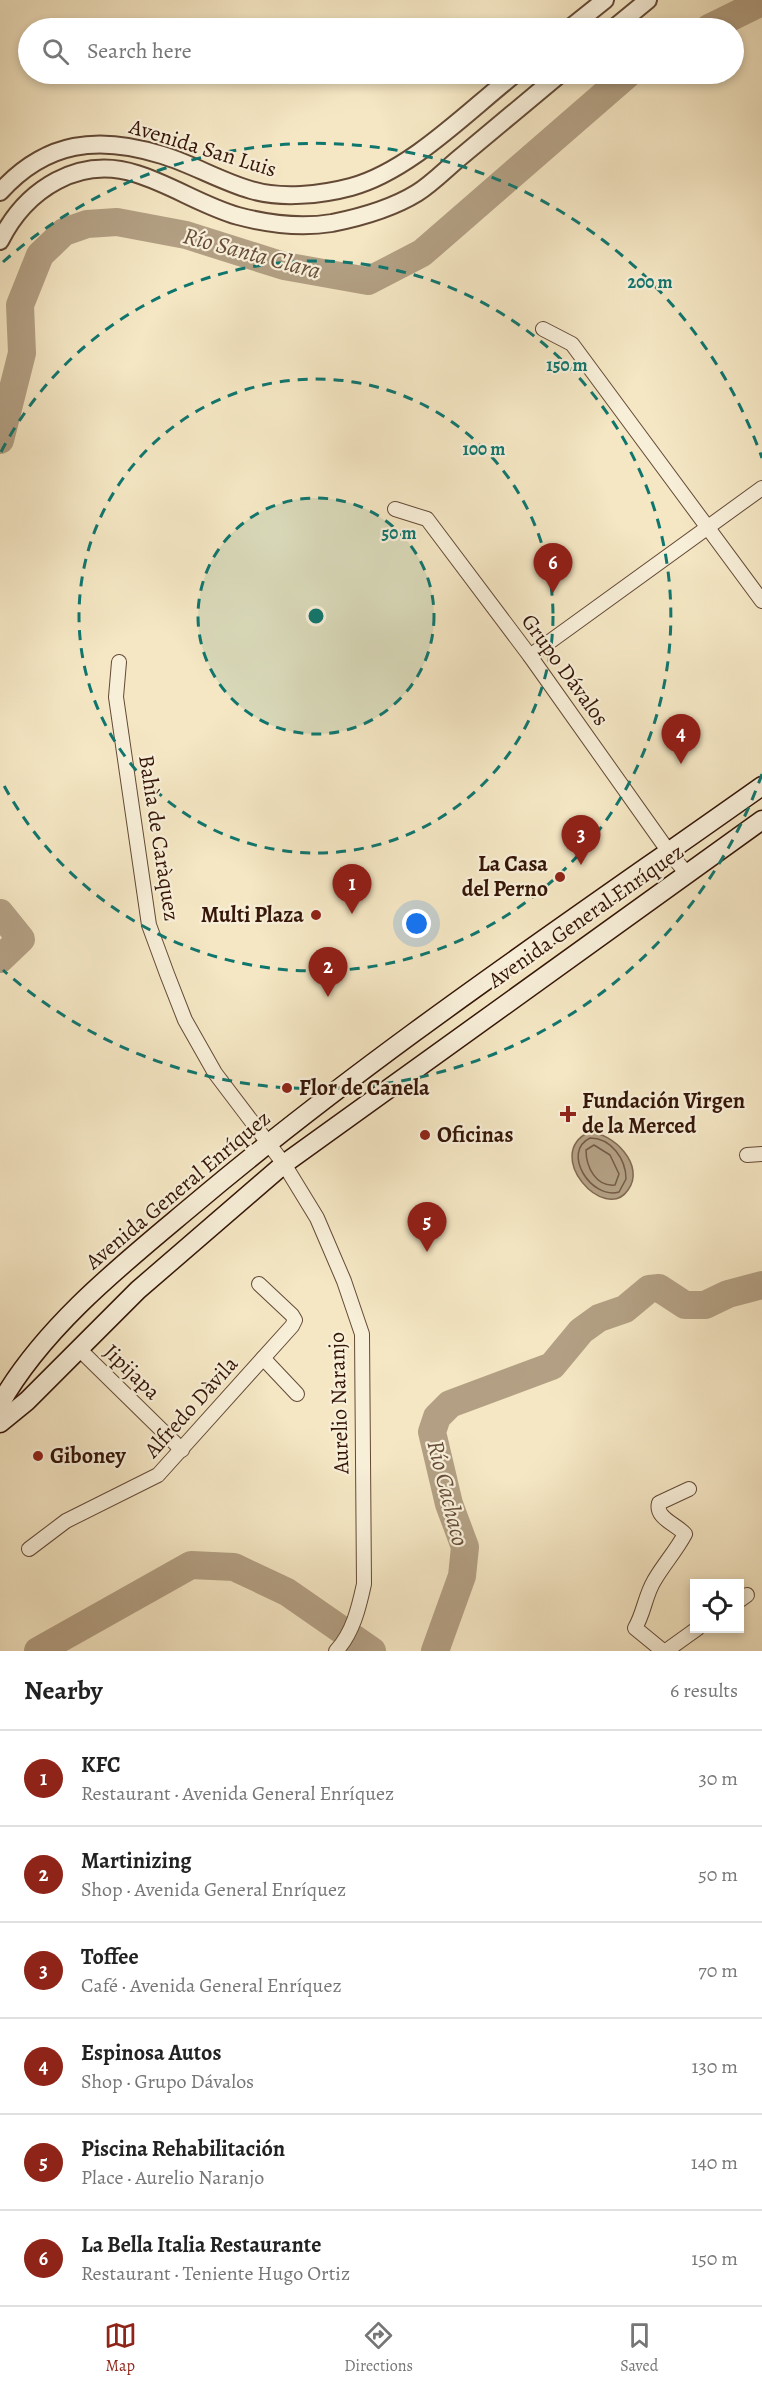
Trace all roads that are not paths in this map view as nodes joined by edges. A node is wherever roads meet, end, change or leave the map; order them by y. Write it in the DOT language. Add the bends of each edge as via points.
graph roads {
  1 [pos="605,0"];
  2 [pos="648,0"];
  3 [pos="582,18"];
  4 [pos="626,18"];
  5 [pos="503,84"];
  6 [pos="548,84"];
  7 [pos="0,192"];
  8 [pos="0,241"];
  9 [pos="543,328"];
  10 [pos="762,488"];
  11 [pos="396,509"];
  12 [pos="708,527"];
  13 [pos="762,601"];
  14 [pos="530,656"];
  15 [pos="119,662"];
  16 [pos="762,786"];
  17 [pos="762,820"];
  18 [pos="669,852"];
  19 [pos="687,874"];
  20 [pos="445,1012"];
  21 [pos="462,1034"];
  22 [pos="268,1143"];
  23 [pos="762,1154"];
  24 [pos="747,1155"];
  25 [pos="284,1164"];
  26 [pos="233,1172"];
  27 [pos="249,1192"];
  28 [pos="259,1284"];
  29 [pos="79,1349"];
  30 [pos="263,1358"];
  31 [pos="297,1394"];
  32 [pos="0,1404"];
  33 [pos="0,1423"];
  34 [pos="182,1450"];
  35 [pos="689,1489"];
  36 [pos="28,1549"];
  37 [pos="692,1633"];
  38 [pos="339,1648"];
  39 [pos="664,1651"];
  1 -- 3 [label="street"];
  2 -- 4 [label="street"];
  5 -- 7 [label="street, Avenida San Luis" via="417,153 389,172 351,187 308,194 253,191 163,155 108,143 64,147 42,158"];
  6 -- 8 [label="street, Avenida San Luis" via="419,192 379,212 311,226 263,221 237,216 139,174 118,168 98,169 78,172 42,189 19,208"];
  9 -- 12 [label="street" via="572,344"];
  10 -- 12 [label="street"];
  11 -- 14 [label="street, Grupo Dávalos" via="427,519"];
  12 -- 13 [label="street"];
  12 -- 14 [label="street"];
  14 -- 18 [label="street, Grupo Dávalos"];
  15 -- 22 [label="street, Bahìa de Caràquez" via="116,697 149,925 185,1020 215,1073"];
  16 -- 18 [label="main road, Avenida General Enríquez"];
  17 -- 19 [label="main road, Avenida General Enríquez"];
  18 -- 19 [label="street, Grupo Dávalos"];
  18 -- 20 [label="main road, Avenida General Enríquez"];
  19 -- 21 [label="main road, Avenida General Enríquez"];
  20 -- 21 [label="main road"];
  20 -- 22 [label="main road, Avenida General Enríquez"];
  21 -- 25 [label="main road, Avenida General Enríquez"];
  22 -- 25 [label="street, Bahìa de Caràquez"];
  22 -- 26 [label="main road, Avenida General Enríquez"];
  23 -- 24 [label="street"];
  25 -- 27 [label="main road, Avenida General Enríquez"];
  25 -- 38 [label="street, Aurelio Naranjo" via="317,1218 362,1334 364,1584 358,1611"];
  26 -- 27 [label="main road"];
  26 -- 32 [label="main road, Avenida General Enríquez" via="116,1270 29,1360"];
  27 -- 29 [label="main road, Avenida General Enríquez" via="138,1290"];
  28 -- 30 [label="street, Alfredo Dàvila" via="295,1320"];
  29 -- 33 [label="main road, Avenida General Enríquez"];
  29 -- 34 [label="street, Jipijapa"];
  30 -- 31 [label="street"];
  30 -- 34 [label="street, Alfredo Dàvila"];
  34 -- 36 [label="street, Alfredo Dàvila" via="158,1475 66,1521"];
  35 -- 39 [label="street" via="659,1503 659,1514 685,1534 655,1579 635,1629"];
  37 -- 39 [label="street"];
}
